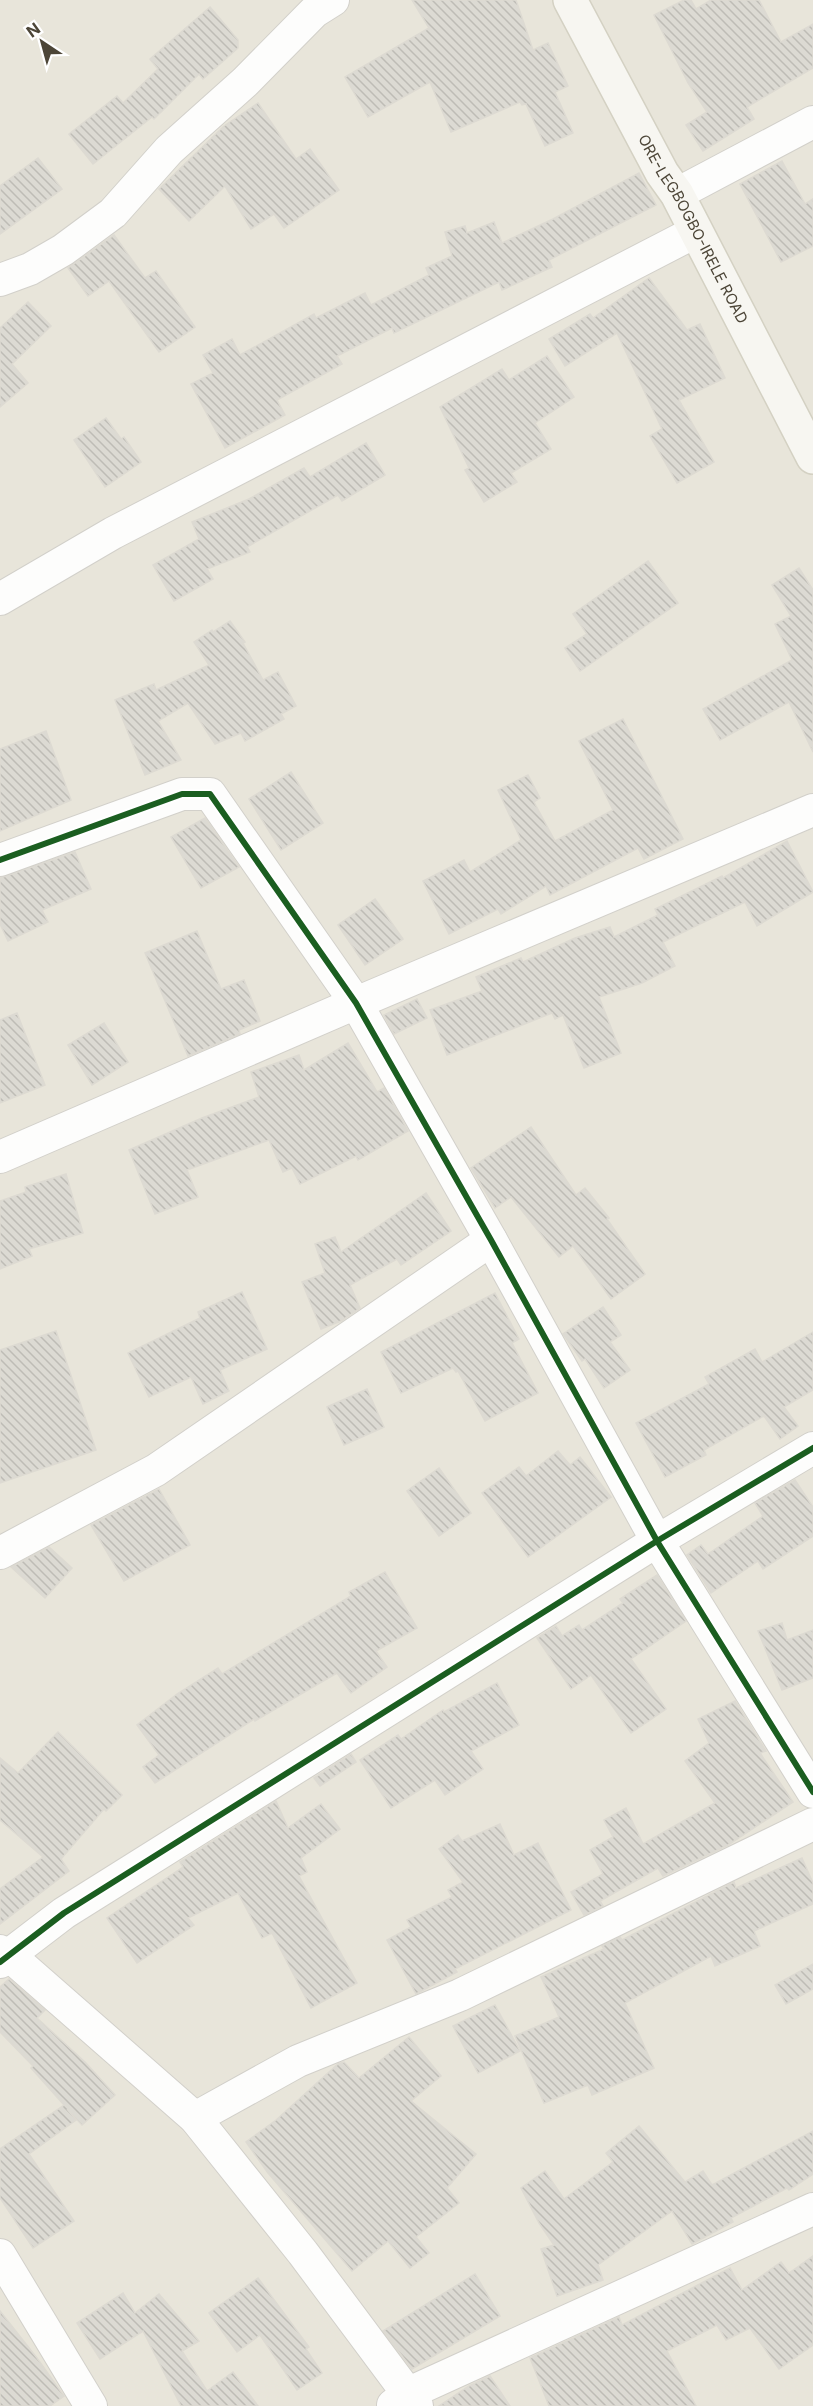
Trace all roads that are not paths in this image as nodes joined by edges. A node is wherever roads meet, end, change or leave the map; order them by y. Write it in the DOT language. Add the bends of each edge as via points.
graph roads {
  1 [pos="333,0"];
  2 [pos="570,0"];
  3 [pos="813,122"];
  4 [pos="677,194"];
  5 [pos="695,232"];
  6 [pos="0,280"];
  7 [pos="813,457"];
  8 [pos="0,598"];
  9 [pos="813,810"];
  10 [pos="0,860"];
  11 [pos="356,1003"];
  12 [pos="0,1156"];
  13 [pos="491,1240"];
  14 [pos="813,1448"];
  15 [pos="657,1541"];
  16 [pos="0,1553"];
  17 [pos="813,1792"];
  18 [pos="813,1824"];
  19 [pos="3,1956"];
  20 [pos="195,2118"];
  21 [pos="813,2209"];
  22 [pos="0,2255"];
  23 [pos="406,2402"];
  24 [pos="91,2406"];
  1 -- 6 [label="street" via="314,12 245,82 169,150 113,213 63,250"];
  2 -- 4 [label="main road, ORE-LEGBOGBO-IRELE ROAD"];
  3 -- 4 [label="street"];
  4 -- 5 [label="main road, ORE-LEGBOGBO-IRELE ROAD"];
  5 -- 7 [label="main road, ORE-LEGBOGBO-IRELE ROAD"];
  5 -- 8 [label="street" via="113,533"];
  9 -- 11 [label="street"];
  10 -- 11 [label="street" via="182,794 210,794"];
  11 -- 12 [label="street"];
  11 -- 13 [label="street"];
  13 -- 15 [label="street"];
  13 -- 16 [label="street" via="156,1470"];
  14 -- 15 [label="street"];
  15 -- 17 [label="street"];
  15 -- 19 [label="street" via="64,1913"];
  18 -- 20 [label="street" via="460,1995 298,2061"];
  19 -- 20 [label="street"];
  20 -- 23 [label="street" via="303,2253"];
  21 -- 23 [label="street"];
  22 -- 24 [label="street"];
}
